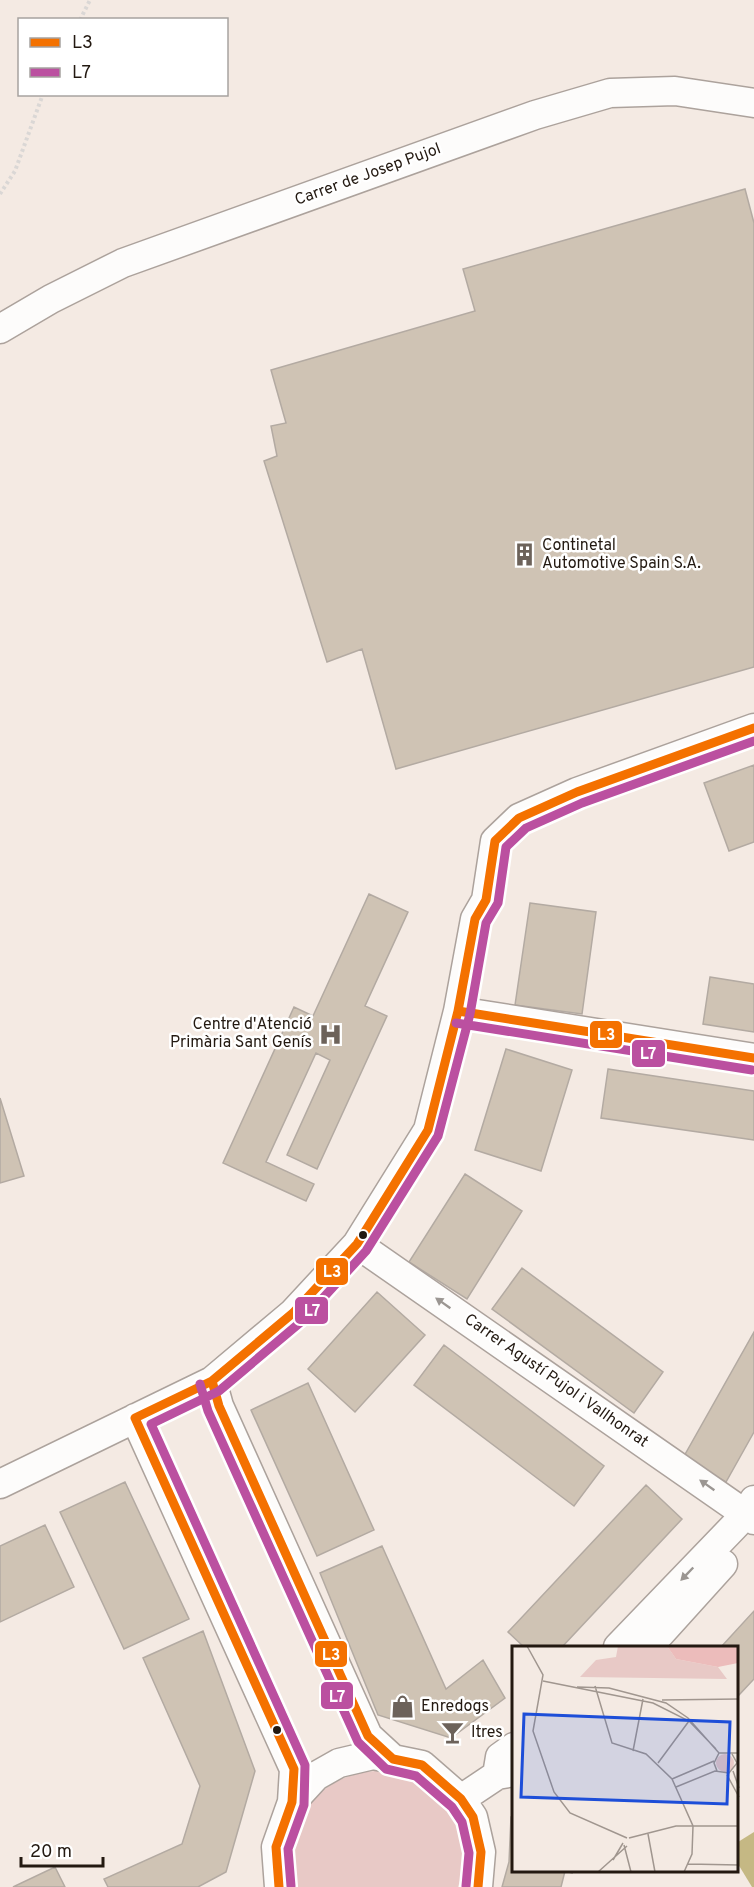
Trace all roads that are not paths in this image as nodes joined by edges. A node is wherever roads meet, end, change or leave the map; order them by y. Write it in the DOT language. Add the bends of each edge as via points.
graph roads {
  1 [pos="754,103"];
  2 [pos="0,329"];
  3 [pos="754,728"];
  4 [pos="486,900"];
  5 [pos="458,1011"];
  6 [pos="494,1015"];
  7 [pos="754,1058"];
  8 [pos="357,1244"];
  9 [pos="212,1381"];
  10 [pos="135,1418"];
  11 [pos="0,1484"];
  12 [pos="752,1515"];
  13 [pos="619,1646"];
  14 [pos="649,1646"];
  15 [pos="512,1748"];
  16 [pos="393,1759"];
  17 [pos="505,1774"];
  18 [pos="461,1799"];
  19 [pos="292,1802"];
  20 [pos="278,1875"];
  21 [pos="258,1887"];
  22 [pos="478,1887"];
  1 -- 2 [label="street, Carrer de Josep Pujol" via="675,91 610,93 535,115 123,263"];
  3 -- 4 [label="street" via="577,792 519,818 495,841"];
  4 -- 5 [label="street" via="475,919"];
  4 -- 6 [label="street" via="478,977 481,1000"];
  5 -- 6 [label="street"];
  5 -- 8 [label="street" via="428,1130"];
  6 -- 7 [label="street"];
  8 -- 9 [label="street" via="293,1313"];
  12 -- 8 [label="street, Carrer Agustí Pujol i Vallhonrat, one-way"];
  9 -- 10 [label="street"];
  9 -- 16 [label="street" via="219,1407 368,1736"];
  10 -- 11 [label="street"];
  10 -- 19 [label="street" via="294,1769"];
  12 -- 13 [label="street, one-way"];
  12 -- 14 [label="street"];
  15 -- 17 [label="street" via="500,1757"];
  16 -- 18 [label="street" via="422,1765"];
  16 -- 19 [label="street" via="373,1755 339,1763 316,1776"];
  17 -- 18 [label="street"];
  18 -- 22 [label="street" via="473,1817 481,1852"];
  19 -- 20 [label="street" via="276,1847"];
  20 -- 21 [label="street"];
}
